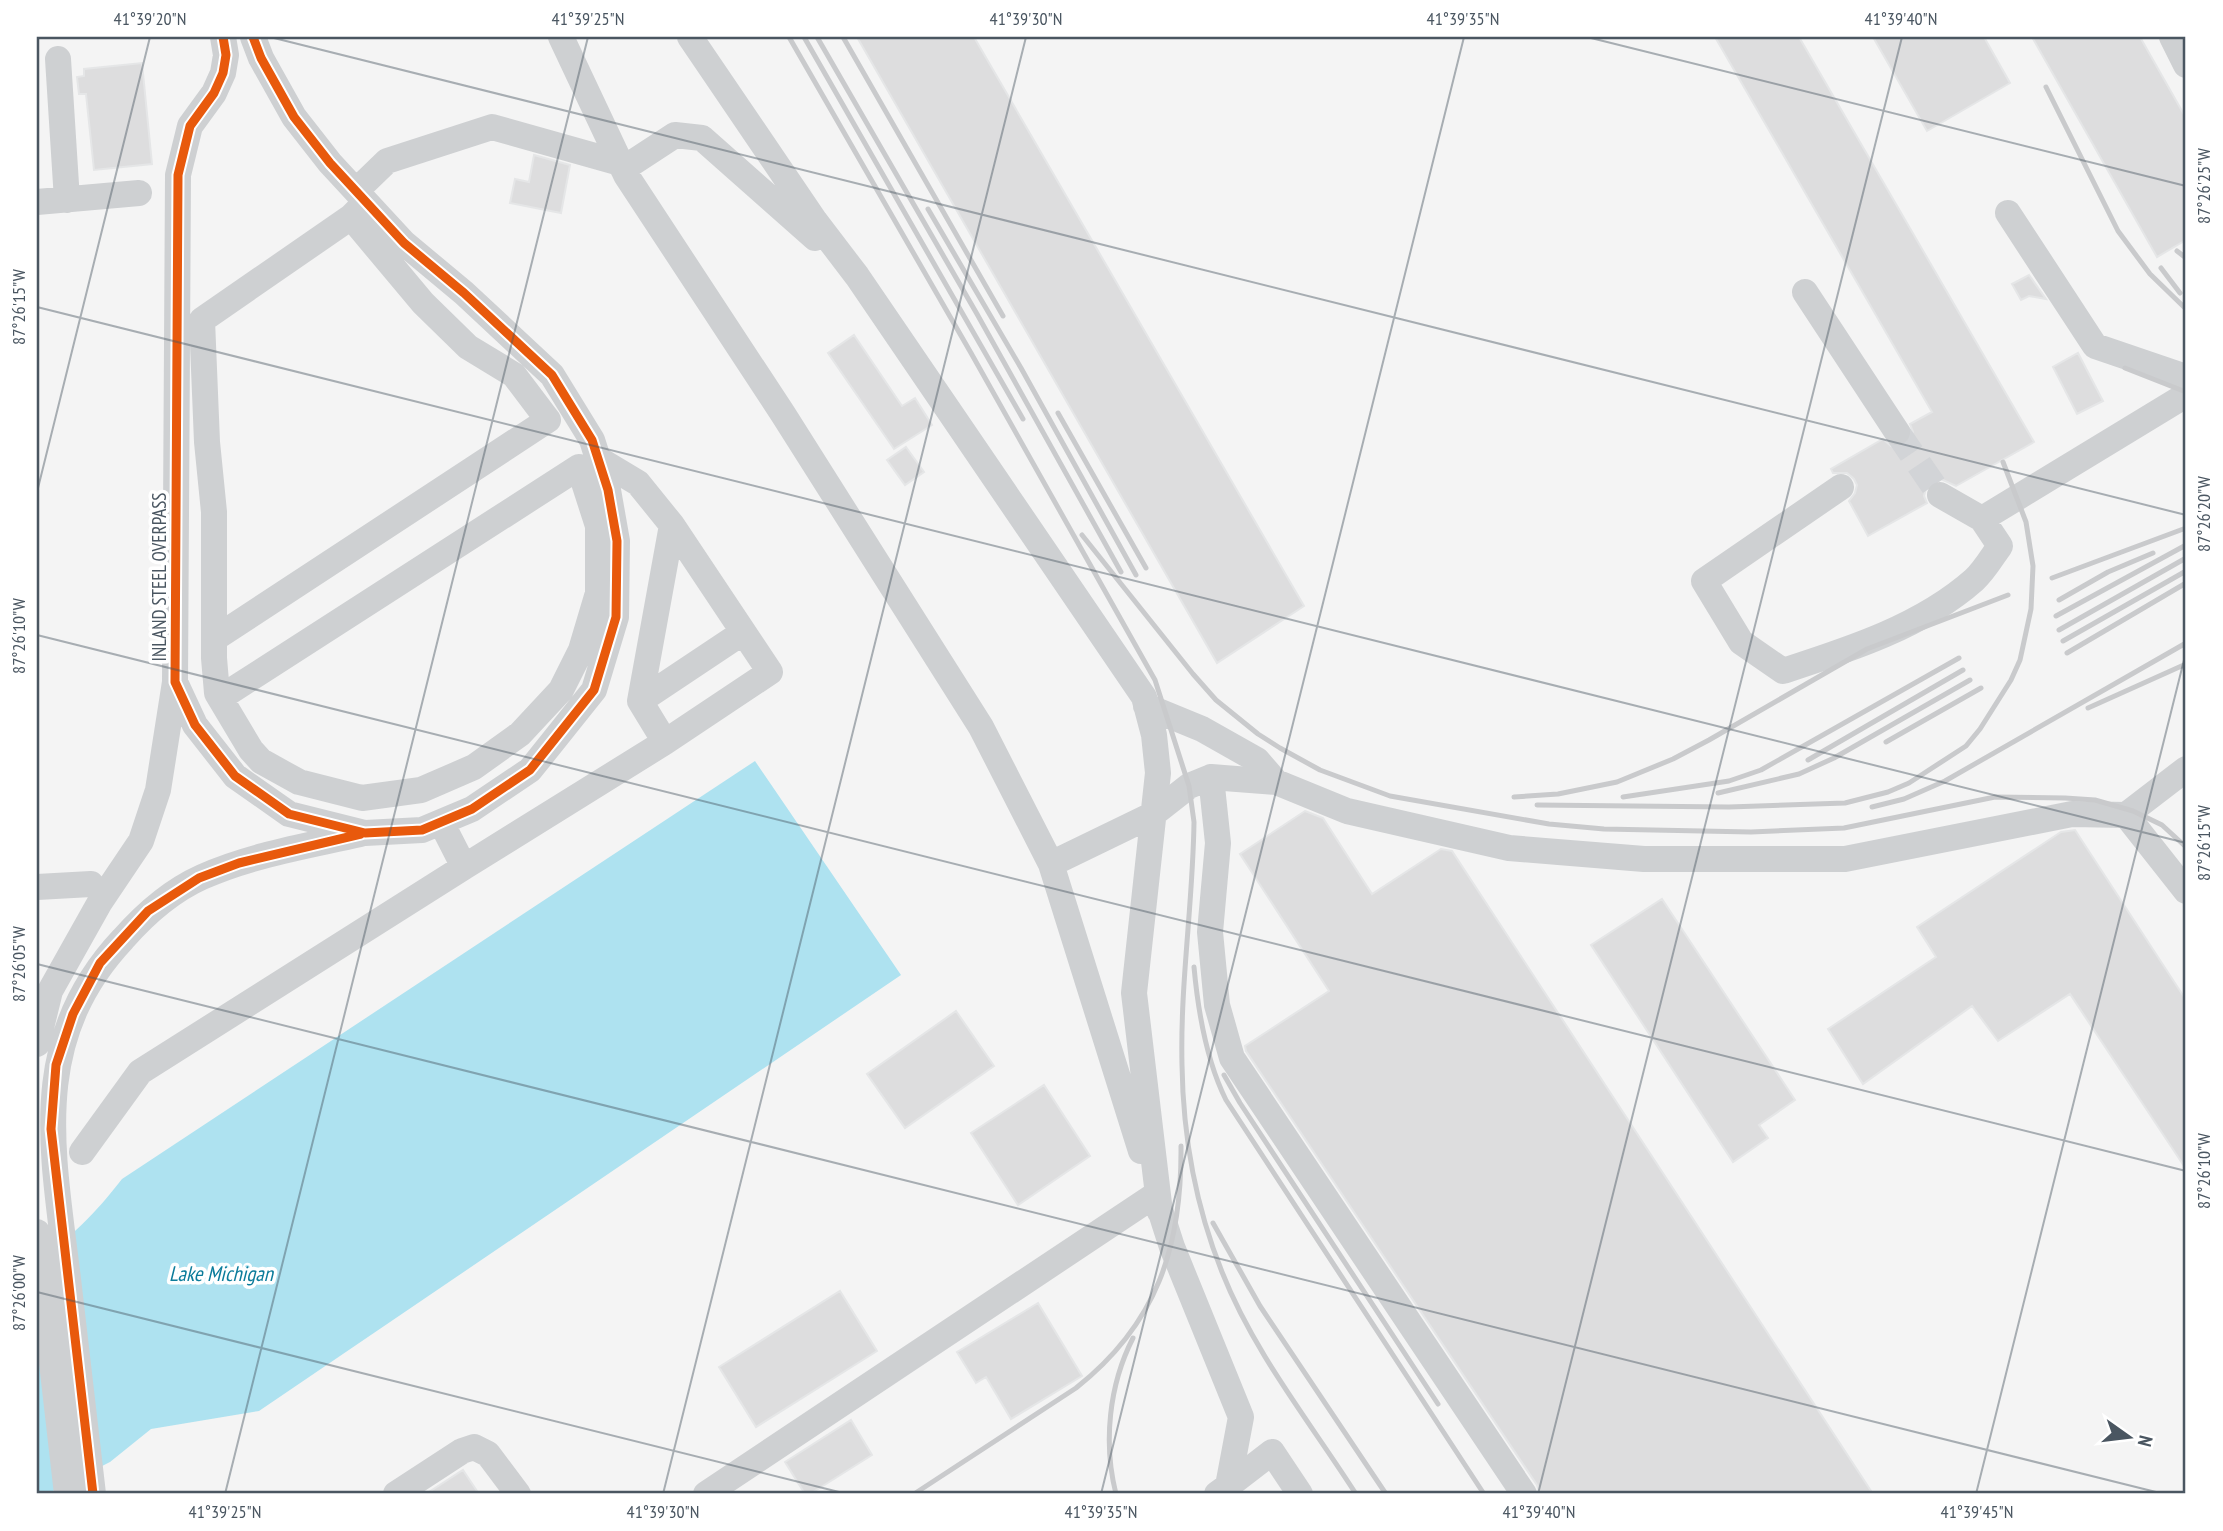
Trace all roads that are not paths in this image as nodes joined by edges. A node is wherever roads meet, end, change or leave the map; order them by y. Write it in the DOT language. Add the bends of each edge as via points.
graph roads {
  1 [pos="223,37"];
  2 [pos="253,37"];
  3 [pos="561,37"];
  4 [pos="690,37"];
  5 [pos="2172,37"];
  6 [pos="58,59"];
  7 [pos="2186,65"];
  8 [pos="622,166"];
  9 [pos="139,193"];
  10 [pos="67,200"];
  11 [pos="37,202"];
  12 [pos="357,204"];
  13 [pos="2008,213"];
  14 [pos="857,276"];
  15 [pos="1805,292"];
  16 [pos="2186,377"];
  17 [pos="204,384"];
  18 [pos="177,389"];
  19 [pos="2186,395"];
  20 [pos="1897,432"];
  21 [pos="598,459"];
  22 [pos="1841,487"];
  23 [pos="1940,495"];
  24 [pos="1982,519"];
  25 [pos="672,524"];
  26 [pos="742,633"];
  27 [pos="214,639"];
  28 [pos="175,682"];
  29 [pos="220,698"];
  30 [pos="640,701"];
  31 [pos="1146,706"];
  32 [pos="665,742"];
  33 [pos="2186,769"];
  34 [pos="1211,777"];
  35 [pos="1276,782"];
  36 [pos="1152,815"];
  37 [pos="2126,815"];
  38 [pos="441,822"];
  39 [pos="365,833"];
  40 [pos="1051,864"];
  41 [pos="464,867"];
  42 [pos="91,884"];
  43 [pos="37,887"];
  44 [pos="2186,891"];
  45 [pos="37,1044"];
  46 [pos="82,1152"];
  47 [pos="1158,1203"];
  48 [pos="37,1232"];
  49 [pos="1223,1490"];
  50 [pos="67,1494"];
  51 [pos="93,1494"];
  52 [pos="396,1494"];
  53 [pos="518,1494"];
  54 [pos="706,1494"];
  55 [pos="1300,1494"];
  56 [pos="1524,1494"];
  1 -- 18 [label="street, INLAND STEEL OVERPASS" via="223,73 190,127 178,175"];
  2 -- 12 [label="street, INLAND STEEL OVERPASS" via="294,117"];
  3 -- 8 [label="street"];
  4 -- 14 [label="street"];
  5 -- 7 [label="street"];
  6 -- 10 [label="street"];
  8 -- 12 [label="street" via="492,127 387,161"];
  8 -- 14 [label="street" via="675,135 702,138"];
  8 -- 40 [label="street" via="981,727"];
  9 -- 10 [label="street"];
  10 -- 11 [label="street"];
  12 -- 17 [label="street" via="202,320"];
  12 -- 21 [label="street, INLAND STEEL OVERPASS" via="464,293 552,375 592,440"];
  12 -- 27 [label="street" via="423,303 468,347 514,375 548,420"];
  13 -- 16 [label="street" via="2095,346"];
  14 -- 31 [label="street"];
  15 -- 20 [label="street"];
  17 -- 18 [label="street"];
  17 -- 27 [label="street" via="214,512"];
  18 -- 28 [label="street, INLAND STEEL OVERPASS"];
  19 -- 24 [label="street"];
  21 -- 25 [label="street" via="638,483"];
  21 -- 38 [label="street, INLAND STEEL OVERPASS" via="617,541 616,617 594,690 530,770 472,809"];
  22 -- 24 [label="street" via="1704,581 1741,642 1783,671 1923,616 1975,580 2000,546"];
  23 -- 24 [label="street"];
  25 -- 26 [label="street"];
  25 -- 30 [label="street"];
  26 -- 30 [label="street"];
  26 -- 32 [label="street" via="770,672"];
  27 -- 29 [label="street"];
  28 -- 39 [label="street, INLAND STEEL OVERPASS" via="195,725 235,776 289,814"];
  28 -- 45 [label="street, INLAND STEEL OVERPASS" via="159,790 141,841 50,991"];
  29 -- 29 [label="street" via="261,761 299,782 362,797 421,790 474,767 520,734 561,690 581,650 598,593 598,526 579,467"];
  30 -- 32 [label="street"];
  31 -- 35 [label="street" via="1202,729 1257,760"];
  31 -- 36 [label="street" via="1157,774"];
  32 -- 41 [label="street"];
  33 -- 37 [label="street"];
  34 -- 35 [label="street"];
  34 -- 36 [label="street" via="1189,786"];
  34 -- 56 [label="street" via="1218,843 1210,932 1217,1005 1232,1058"];
  35 -- 37 [label="street" via="1347,811 1509,848 1644,859 1845,859 2072,814"];
  36 -- 40 [label="street"];
  36 -- 47 [label="street" via="1134,993"];
  37 -- 44 [label="street"];
  38 -- 39 [label="street, INLAND STEEL OVERPASS" via="422,830"];
  38 -- 41 [label="street"];
  39 -- 51 [label="street" via="239,863 199,878 148,911 100,963 73,1014 56,1065 51,1129"];
  40 -- 47 [label="street"];
  41 -- 46 [label="street" via="140,1072"];
  42 -- 43 [label="street"];
  47 -- 49 [label="street" via="1241,1417"];
  47 -- 54 [label="street"];
  48 -- 50 [label="street"];
  49 -- 55 [label="street" via="1272,1452"];
  52 -- 53 [label="street" via="474,1447 488,1454"];
}
